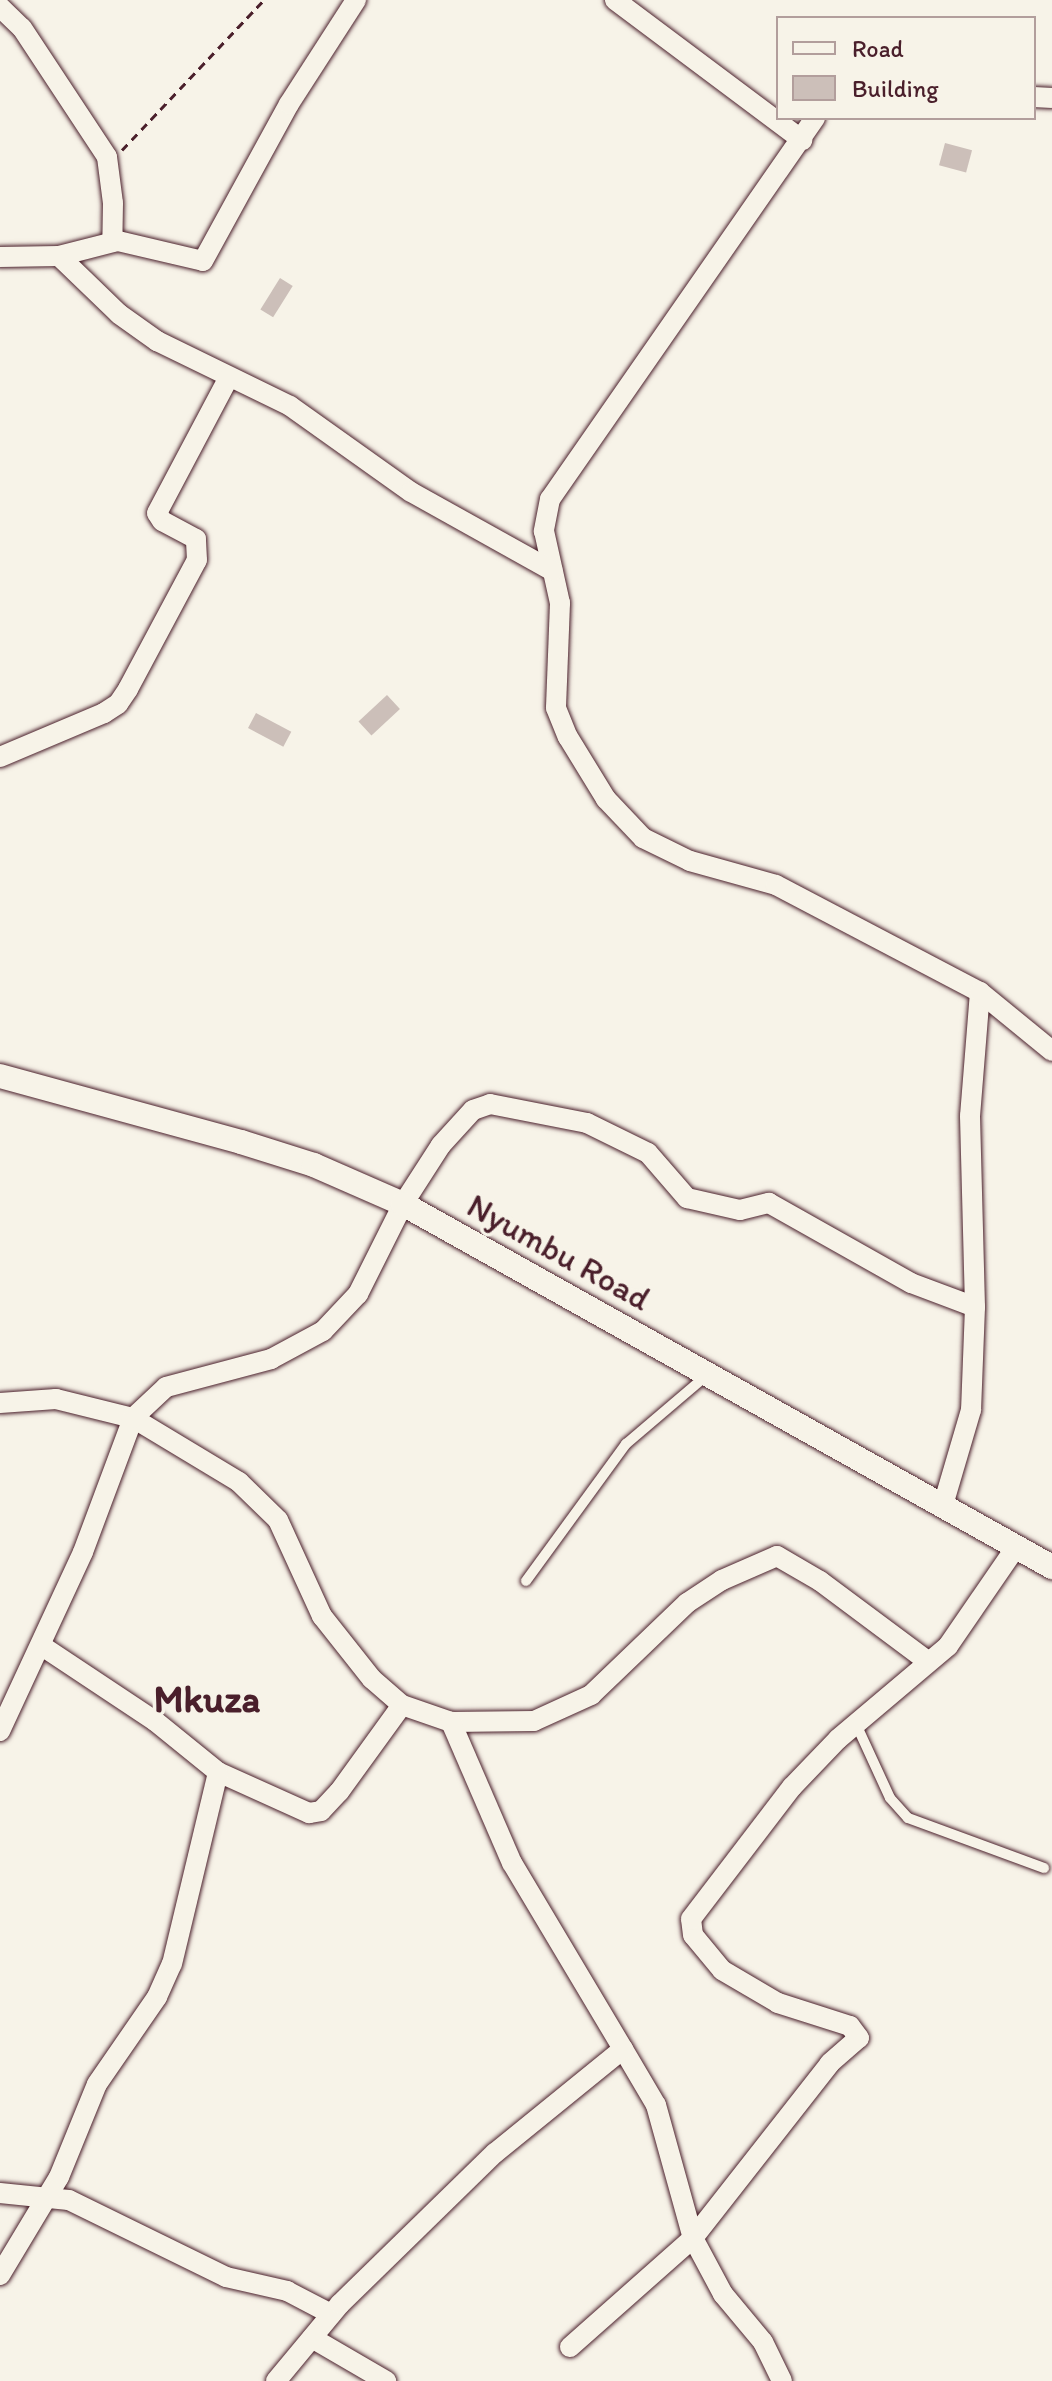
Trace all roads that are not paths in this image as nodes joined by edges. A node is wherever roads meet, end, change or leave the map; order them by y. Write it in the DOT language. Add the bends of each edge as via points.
graph roads {
  1 [pos="356,0"];
  2 [pos="615,0"];
  3 [pos="0,7"];
  4 [pos="814,120"];
  5 [pos="802,140"];
  6 [pos="112,242"];
  7 [pos="59,256"];
  8 [pos="0,257"];
  9 [pos="228,379"];
  10 [pos="553,571"];
  11 [pos="0,757"];
  12 [pos="980,992"];
  13 [pos="1052,1051"];
  14 [pos="0,1076"];
  15 [pos="403,1204"];
  16 [pos="975,1307"];
  17 [pos="708,1374"];
  18 [pos="0,1403"];
  19 [pos="133,1418"];
  20 [pos="943,1505"];
  21 [pos="1016,1547"];
  22 [pos="1052,1567"];
  23 [pos="526,1581"];
  24 [pos="42,1646"];
  25 [pos="926,1660"];
  26 [pos="402,1705"];
  27 [pos="451,1722"];
  28 [pos="856,1724"];
  29 [pos="0,1731"];
  30 [pos="218,1772"];
  31 [pos="1044,1868"];
  32 [pos="623,2049"];
  33 [pos="0,2193"];
  34 [pos="46,2199"];
  35 [pos="693,2238"];
  36 [pos="0,2275"];
  37 [pos="331,2314"];
  38 [pos="312,2338"];
  39 [pos="570,2347"];
  40 [pos="276,2381"];
  41 [pos="386,2381"];
  42 [pos="782,2381"];
  1 -- 6 [label="street" via="289,104 209,256 196,261 147,245"];
  2 -- 5 [label="street"];
  3 -- 6 [label="street" via="22,28 108,164"];
  4 -- 5 [label="street"];
  5 -- 10 [label="street" via="561,478 544,515"];
  6 -- 7 [label="street"];
  7 -- 8 [label="street"];
  7 -- 9 [label="street" via="119,314"];
  9 -- 10 [label="street" via="290,406 411,492"];
  9 -- 11 [label="street" via="157,513 196,539 197,560 128,689 104,713"];
  10 -- 12 [label="street" via="560,603 556,708 589,774 624,822 690,861 776,885"];
  12 -- 13 [label="street"];
  12 -- 16 [label="street" via="970,1116"];
  14 -- 15 [label="street, Nyumbu Road" via="314,1165"];
  15 -- 16 [label="street" via="441,1145 473,1110 490,1104 562,1116 634,1143 687,1198 740,1210 769,1203 911,1283"];
  15 -- 17 [label="street, Nyumbu Road"];
  15 -- 19 [label="street" via="358,1294 323,1331 271,1359 166,1387"];
  16 -- 20 [label="street" via="971,1410"];
  17 -- 20 [label="street, Nyumbu Road"];
  17 -- 23 [label="lane" via="626,1444"];
  18 -- 19 [label="street" via="56,1399"];
  19 -- 24 [label="street"];
  19 -- 26 [label="street" via="263,1501 283,1530 332,1632"];
  20 -- 21 [label="street, Nyumbu Road"];
  21 -- 22 [label="street, Nyumbu Road"];
  21 -- 25 [label="street" via="948,1646"];
  24 -- 29 [label="street"];
  24 -- 30 [label="street" via="155,1721"];
  25 -- 27 [label="street" via="820,1581 777,1556 722,1580 687,1603 591,1695 534,1721"];
  25 -- 28 [label="street"];
  26 -- 27 [label="street"];
  26 -- 30 [label="street" via="363,1763 321,1811 309,1813"];
  27 -- 32 [label="street" via="512,1863"];
  28 -- 31 [label="lane" via="890,1798 908,1818"];
  28 -- 35 [label="street" via="792,1787 691,1919 693,1935 722,1970 778,2003 850,2026 859,2038 830,2063"];
  30 -- 34 [label="street" via="172,1964 157,1997 97,2084"];
  32 -- 35 [label="street" via="652,2096"];
  32 -- 37 [label="street" via="495,2153"];
  33 -- 34 [label="street"];
  34 -- 36 [label="street"];
  34 -- 37 [label="street" via="69,2200 226,2277 287,2291"];
  35 -- 39 [label="street"];
  35 -- 42 [label="street" via="723,2294 763,2342"];
  37 -- 38 [label="street"];
  38 -- 40 [label="street"];
  38 -- 41 [label="street"];
}
